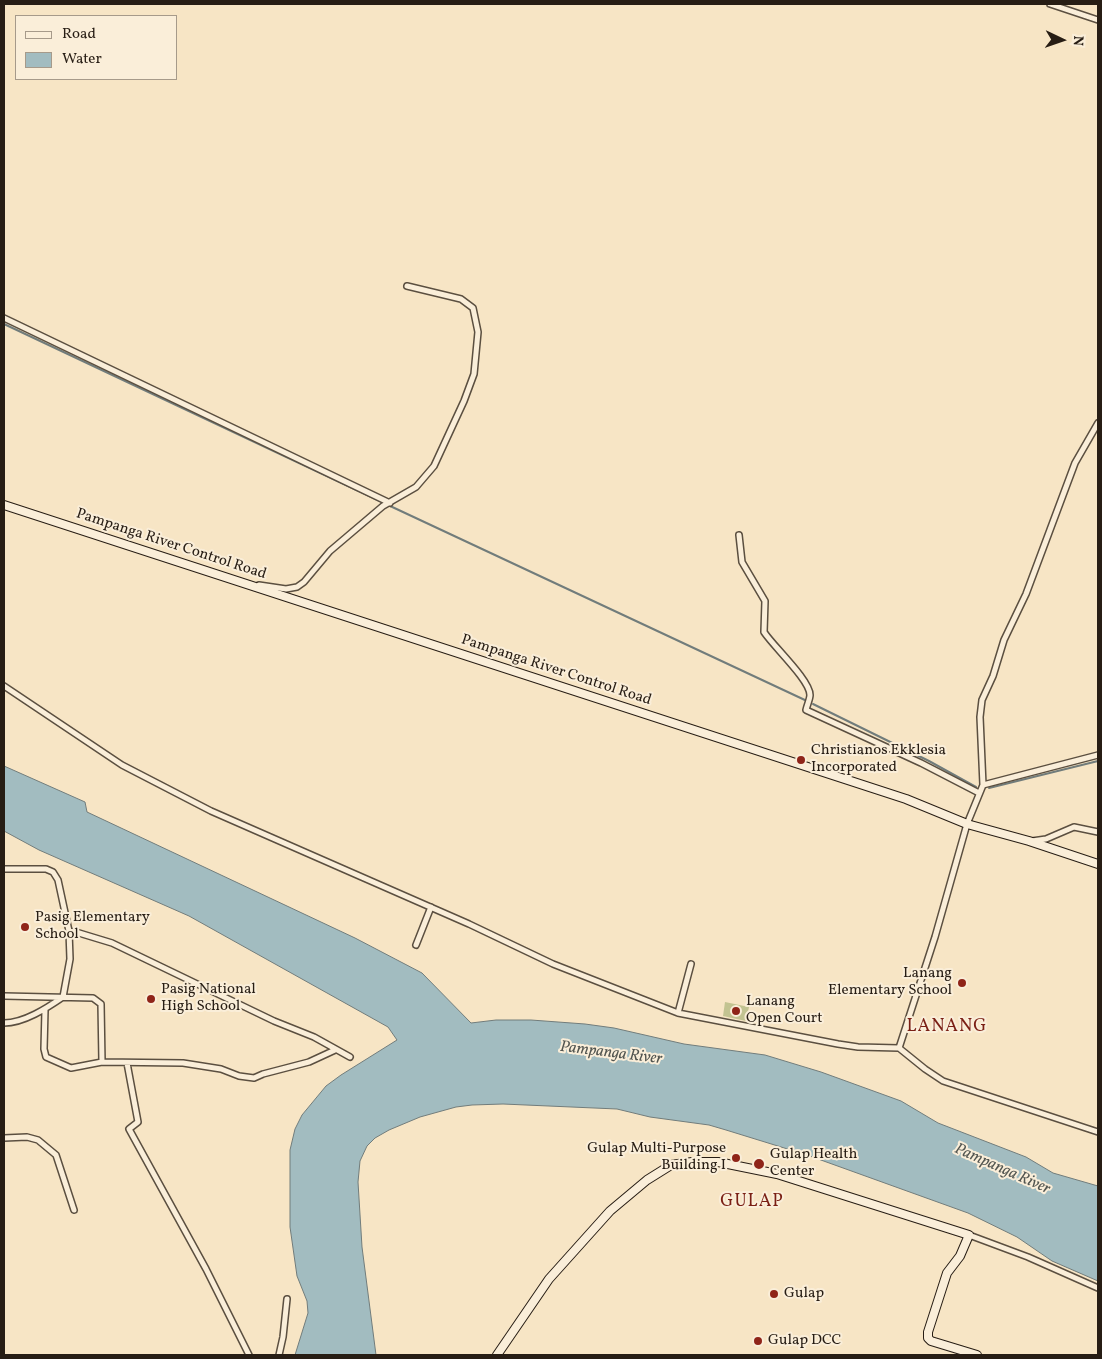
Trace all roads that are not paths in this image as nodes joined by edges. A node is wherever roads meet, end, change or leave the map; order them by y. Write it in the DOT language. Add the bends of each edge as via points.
graph roads {
  1 [pos="1050,4"];
  2 [pos="1098,20"];
  3 [pos="407,286"];
  4 [pos="4,318"];
  5 [pos="1098,423"];
  6 [pos="4,504"];
  7 [pos="387,504"];
  8 [pos="739,535"];
  9 [pos="248,585"];
  10 [pos="4,686"];
  11 [pos="1098,755"];
  12 [pos="983,785"];
  13 [pos="979,793"];
  14 [pos="967,824"];
  15 [pos="1098,832"];
  16 [pos="1029,841"];
  17 [pos="1098,864"];
  18 [pos="4,869"];
  19 [pos="431,907"];
  20 [pos="69,931"];
  21 [pos="416,945"];
  22 [pos="691,964"];
  23 [pos="4,996"];
  24 [pos="63,997"];
  25 [pos="45,1010"];
  26 [pos="678,1013"];
  27 [pos="4,1023"];
  28 [pos="899,1048"];
  29 [pos="335,1050"];
  30 [pos="350,1057"];
  31 [pos="102,1062"];
  32 [pos="127,1062"];
  33 [pos="1098,1132"];
  34 [pos="4,1138"];
  35 [pos="74,1210"];
  36 [pos="969,1235"];
  37 [pos="1098,1288"];
  38 [pos="287,1299"];
  39 [pos="249,1355"];
  40 [pos="279,1355"];
  41 [pos="497,1355"];
  42 [pos="977,1355"];
  1 -- 2 [label="street"];
  3 -- 7 [label="street" via="461,299 473,308 478,332 474,374 434,466 416,487"];
  4 -- 7 [label="street"];
  5 -- 12 [label="street" via="1075,463 982,700"];
  6 -- 9 [label="main road, Pampanga River Control Road"];
  7 -- 9 [label="street" via="330,551 297,587"];
  8 -- 13 [label="street" via="742,562 765,601 764,632 809,690 806,710"];
  9 -- 14 [label="main road, Pampanga River Control Road" via="906,799"];
  10 -- 19 [label="street" via="122,764 211,811"];
  11 -- 12 [label="street"];
  12 -- 13 [label="street"];
  13 -- 14 [label="street"];
  14 -- 16 [label="main road, Pampanga River Control Road"];
  14 -- 28 [label="street"];
  15 -- 16 [label="street" via="1074,827 1046,839"];
  16 -- 17 [label="main road, Pampanga River Control Road"];
  18 -- 20 [label="street" via="46,869 53,872 58,880"];
  19 -- 21 [label="street"];
  19 -- 26 [label="street" via="552,964"];
  20 -- 24 [label="street" via="70,959"];
  20 -- 29 [label="street" via="112,943 314,1037"];
  22 -- 26 [label="street"];
  23 -- 24 [label="street"];
  24 -- 25 [label="street"];
  24 -- 31 [label="street" via="93,998 101,1004"];
  25 -- 27 [label="street"];
  25 -- 31 [label="street" via="46,1057 71,1068"];
  26 -- 28 [label="street" via="838,1044"];
  28 -- 33 [label="street" via="943,1081"];
  29 -- 30 [label="street"];
  29 -- 32 [label="street" via="309,1062 254,1078 183,1063"];
  31 -- 32 [label="street"];
  32 -- 39 [label="street" via="138,1122 130,1129"];
  34 -- 35 [label="street" via="38,1140 56,1155"];
  36 -- 37 [label="street"];
  36 -- 41 [label="main road" via="777,1174 718,1162 671,1165 610,1210 549,1279"];
  36 -- 42 [label="main road" via="947,1274 928,1338"];
  38 -- 40 [label="street"];
}
